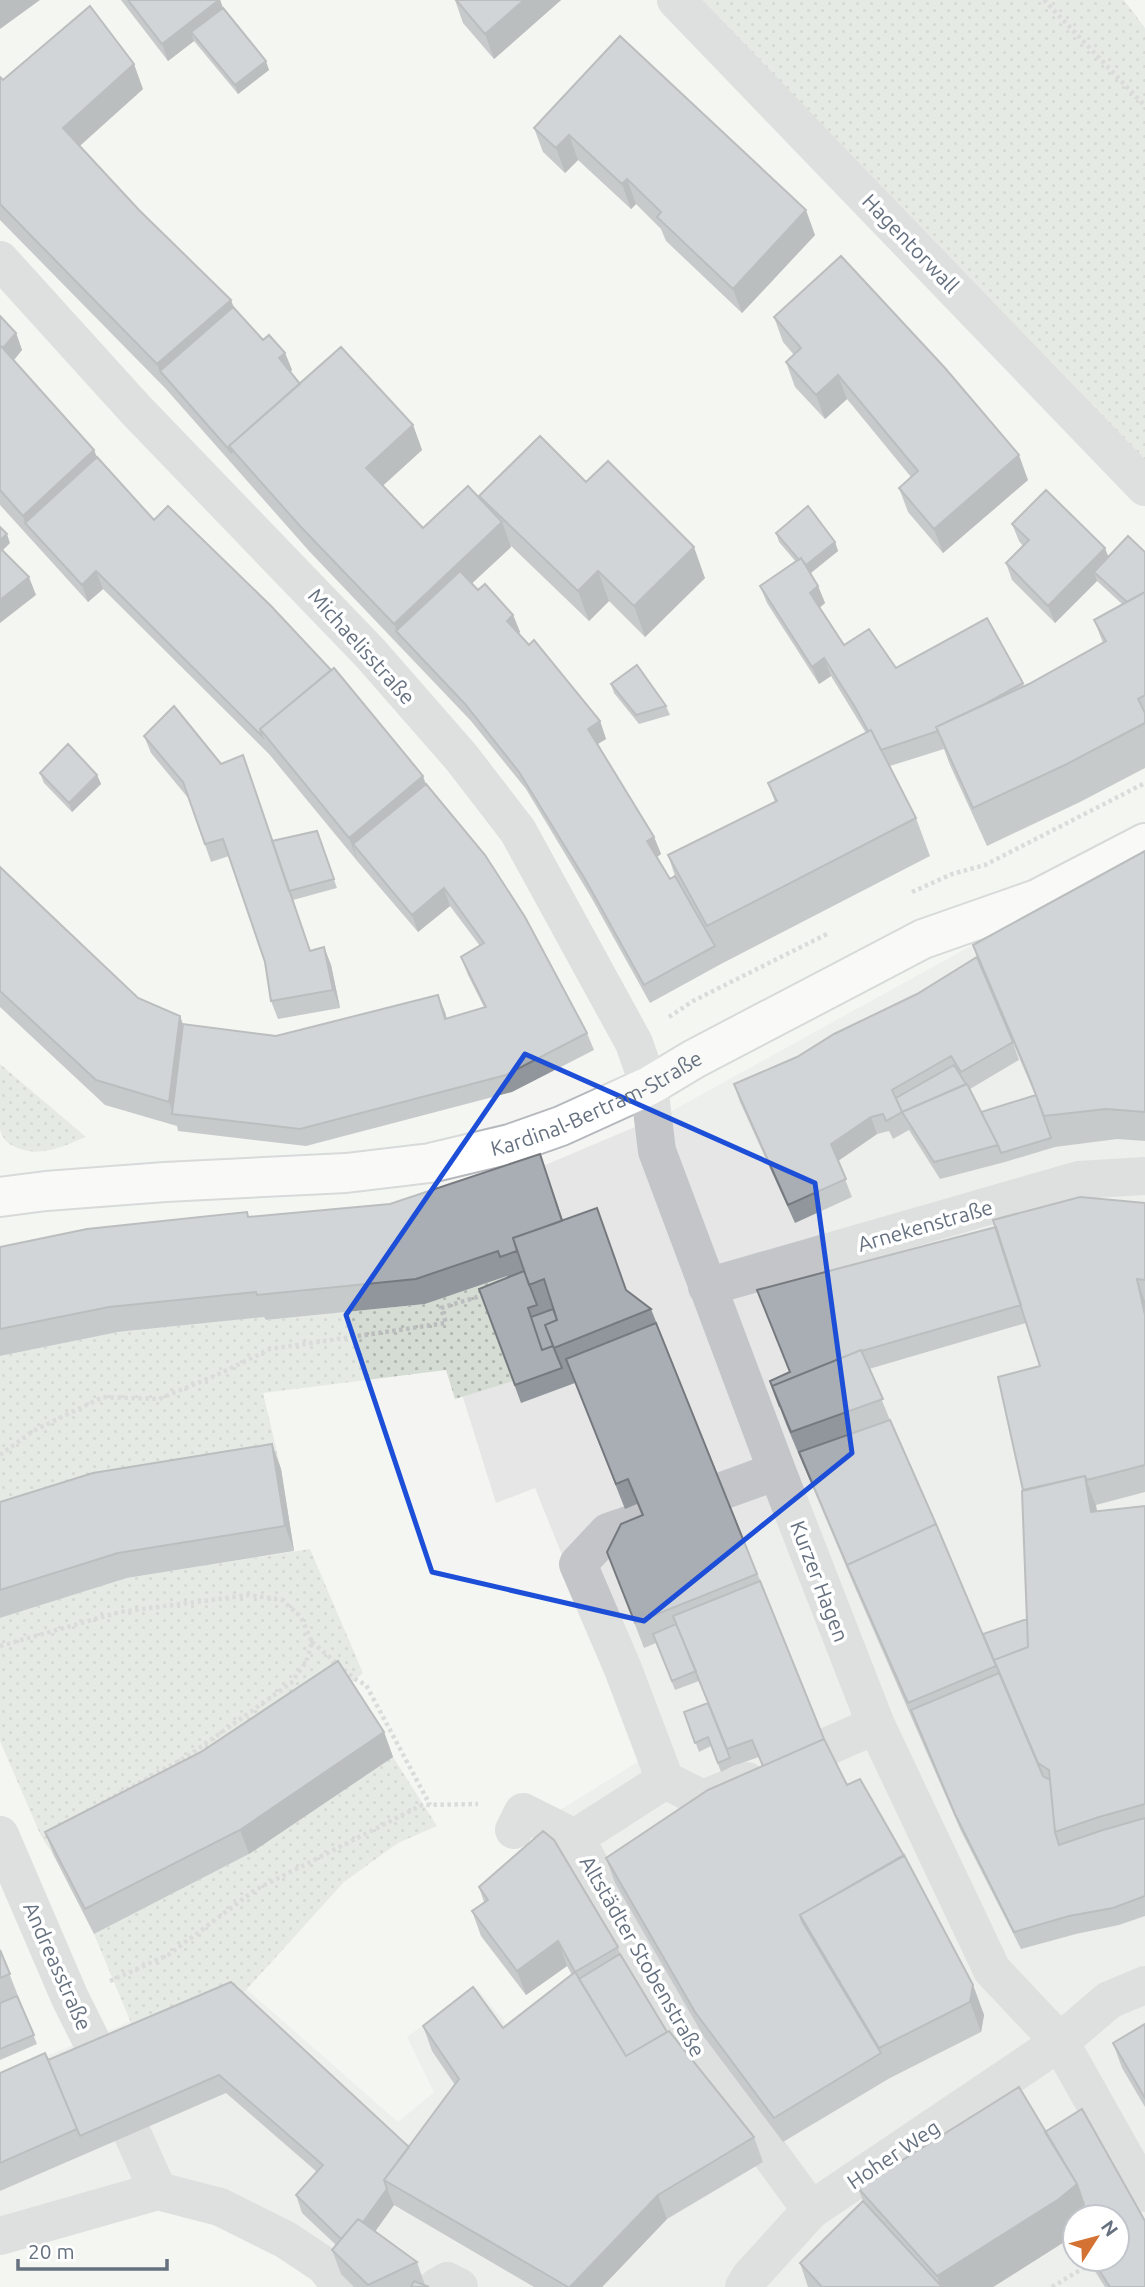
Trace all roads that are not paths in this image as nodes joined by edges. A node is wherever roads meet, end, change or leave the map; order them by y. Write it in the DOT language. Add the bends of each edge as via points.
graph roads {
  1 [pos="676,0"];
  2 [pos="0,260"];
  3 [pos="1145,487"];
  4 [pos="1145,843"];
  5 [pos="649,1086"];
  6 [pos="1145,1176"];
  7 [pos="0,1197"];
  8 [pos="707,1287"];
  9 [pos="777,1471"];
  10 [pos="722,1491"];
  11 [pos="643,1520"];
  12 [pos="876,1726"];
  13 [pos="826,1747"];
  14 [pos="766,1774"];
  15 [pos="665,1780"];
  16 [pos="518,1821"];
  17 [pos="0,1835"];
  18 [pos="575,1838"];
  19 [pos="1145,1985"];
  20 [pos="1060,2042"];
  21 [pos="96,2051"];
  22 [pos="132,2133"];
  23 [pos="158,2191"];
  24 [pos="1145,2193"];
  25 [pos="811,2210"];
  26 [pos="0,2236"];
  27 [pos="751,2284"];
  28 [pos="341,2287"];
  29 [pos="437,2287"];
  30 [pos="459,2287"];
  1 -- 3 [label="street, Hagentorwall"];
  2 -- 5 [label="street, Michaelisstraße" via="136,410 370,653 461,757 519,831 634,1043"];
  4 -- 5 [label="street, Kardinal-Bertram-Straße" via="1037,899 923,939"];
  5 -- 7 [label="street, Kardinal-Bertram-Straße" via="510,1144 430,1163"];
  5 -- 8 [label="street, Kurzer Hagen" via="657,1151"];
  6 -- 8 [label="street, Arnekenstraße" via="1079,1180"];
  8 -- 9 [label="street, Kurzer Hagen"];
  9 -- 10 [label="street"];
  9 -- 12 [label="street, Kurzer Hagen"];
  11 -- 15 [label="street" via="608,1532 578,1564"];
  12 -- 13 [label="street"];
  12 -- 20 [label="street, Kurzer Hagen" via="992,1970"];
  14 -- 15 [label="street" via="703,1799"];
  15 -- 18 [label="street, Altstädter Stobenstraße"];
  16 -- 18 [label="street, Altstädter Stobenstraße"];
  17 -- 21 [label="street, Andreasstraße"];
  18 -- 25 [label="street, Altstädter Stobenstraße" via="690,2044"];
  19 -- 20 [label="street, Hoher Weg" via="1109,2000"];
  20 -- 24 [label="street, Kurzer Hagen"];
  20 -- 25 [label="street, Hoher Weg"];
  22 -- 23 [label="street"];
  23 -- 26 [label="street"];
  23 -- 28 [label="street" via="220,2207 286,2240 325,2266"];
  25 -- 27 [label="street, Hoher Weg"];
  29 -- 30 [label="street" via="447,2281"];
}
